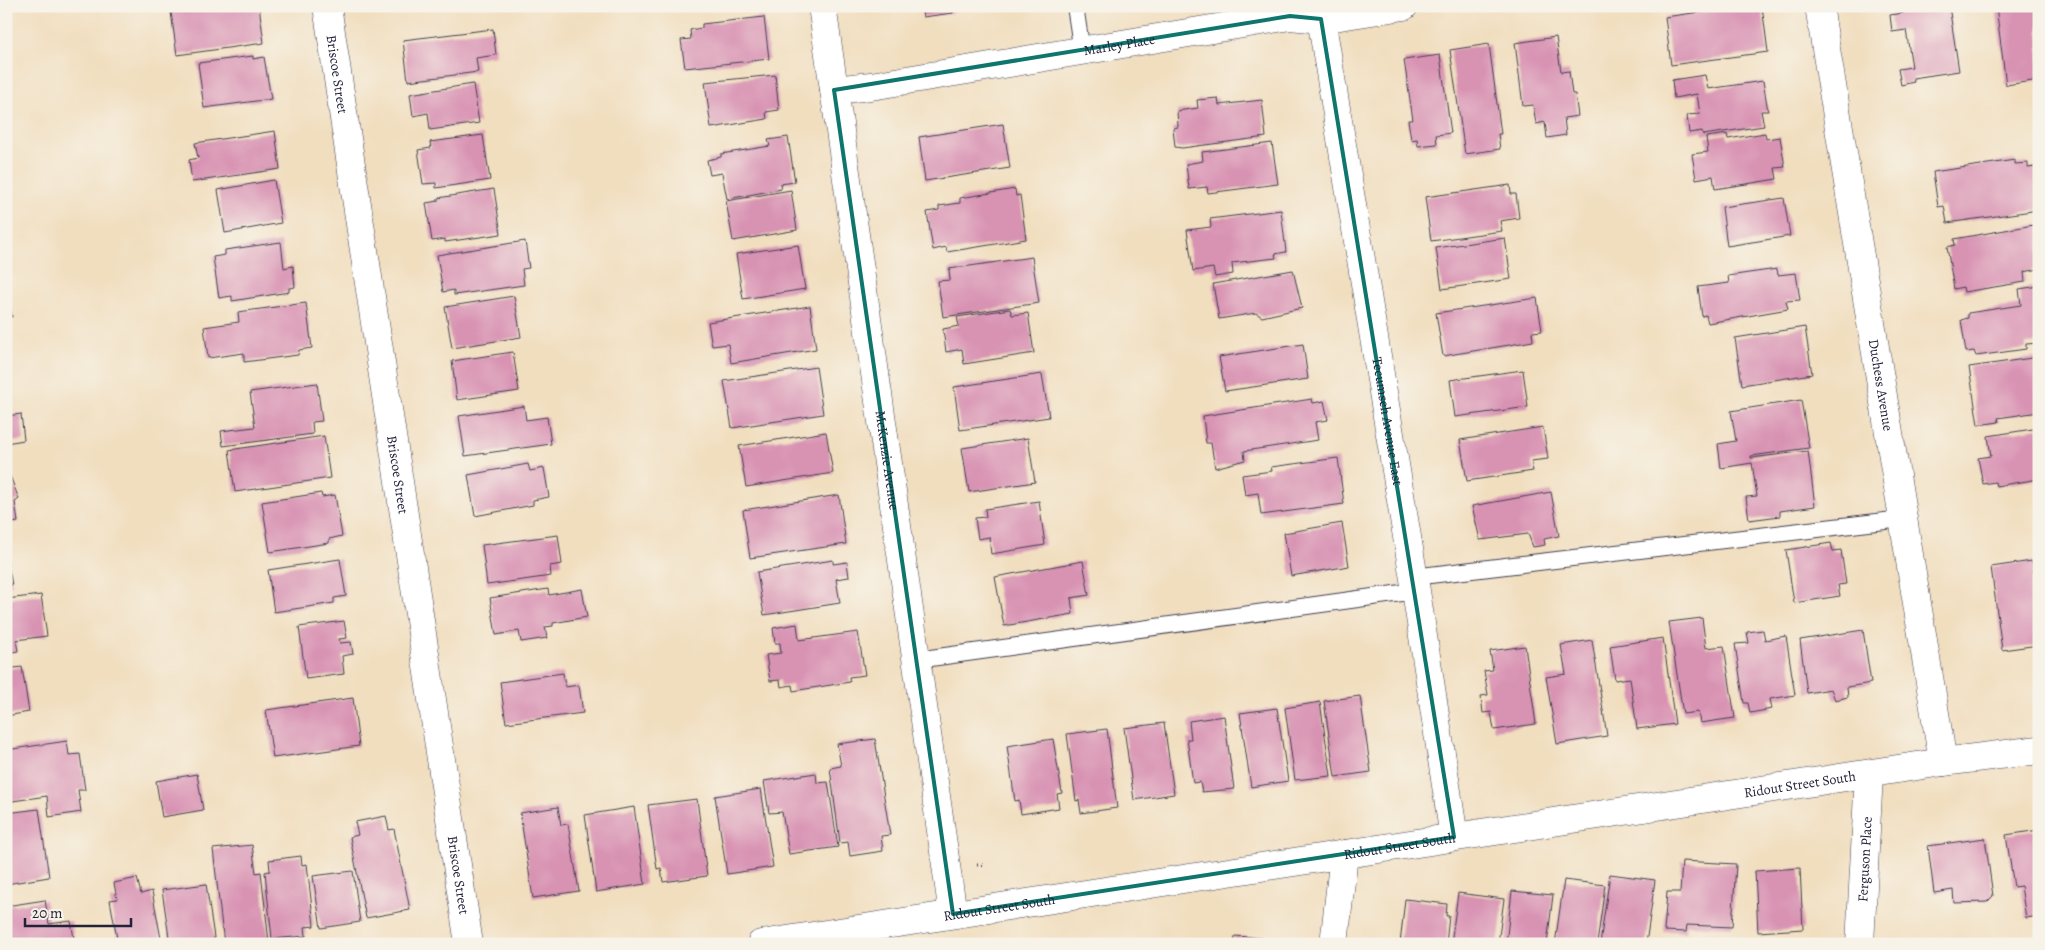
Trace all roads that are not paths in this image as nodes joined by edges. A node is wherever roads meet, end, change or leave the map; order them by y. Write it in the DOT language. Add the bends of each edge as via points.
graph roads {
  1 [pos="327,6"];
  2 [pos="822,6"];
  3 [pos="1075,6"];
  4 [pos="1404,6"];
  5 [pos="1819,6"];
  6 [pos="1320,13"];
  7 [pos="1082,52"];
  8 [pos="834,90"];
  9 [pos="1902,519"];
  10 [pos="1414,584"];
  11 [pos="916,660"];
  12 [pos="2039,750"];
  13 [pos="1943,762"];
  14 [pos="1869,774"];
  15 [pos="1454,837"];
  16 [pos="1344,854"];
  17 [pos="953,914"];
  18 [pos="799,941"];
  19 [pos="469,944"];
  20 [pos="760,944"];
  21 [pos="1334,944"];
  22 [pos="1860,944"];
  1 -- 19 [label="street, Briscoe Street"];
  2 -- 8 [label="street, McKenzie Avenue"];
  3 -- 7 [label="lane"];
  4 -- 6 [label="street, Marley Place"];
  5 -- 9 [label="street, Duchess Avenue"];
  6 -- 7 [label="street, Marley Place"];
  6 -- 10 [label="street, Tecumseh Avenue East"];
  7 -- 8 [label="street, Marley Place"];
  8 -- 11 [label="street, McKenzie Avenue"];
  9 -- 10 [label="lane"];
  9 -- 13 [label="street, Duchess Avenue"];
  10 -- 11 [label="lane"];
  10 -- 15 [label="street, Tecumseh Avenue East"];
  11 -- 17 [label="street, McKenzie Avenue"];
  12 -- 13 [label="street, Ridout Street South"];
  13 -- 14 [label="street, Ridout Street South"];
  14 -- 15 [label="street, Ridout Street South"];
  14 -- 22 [label="street, Ferguson Place"];
  15 -- 16 [label="street, Ridout Street South"];
  16 -- 17 [label="street, Ridout Street South"];
  16 -- 21 [label="street"];
  17 -- 18 [label="street, Ridout Street South"];
  18 -- 20 [label="street, Ridout Street South"];
}
